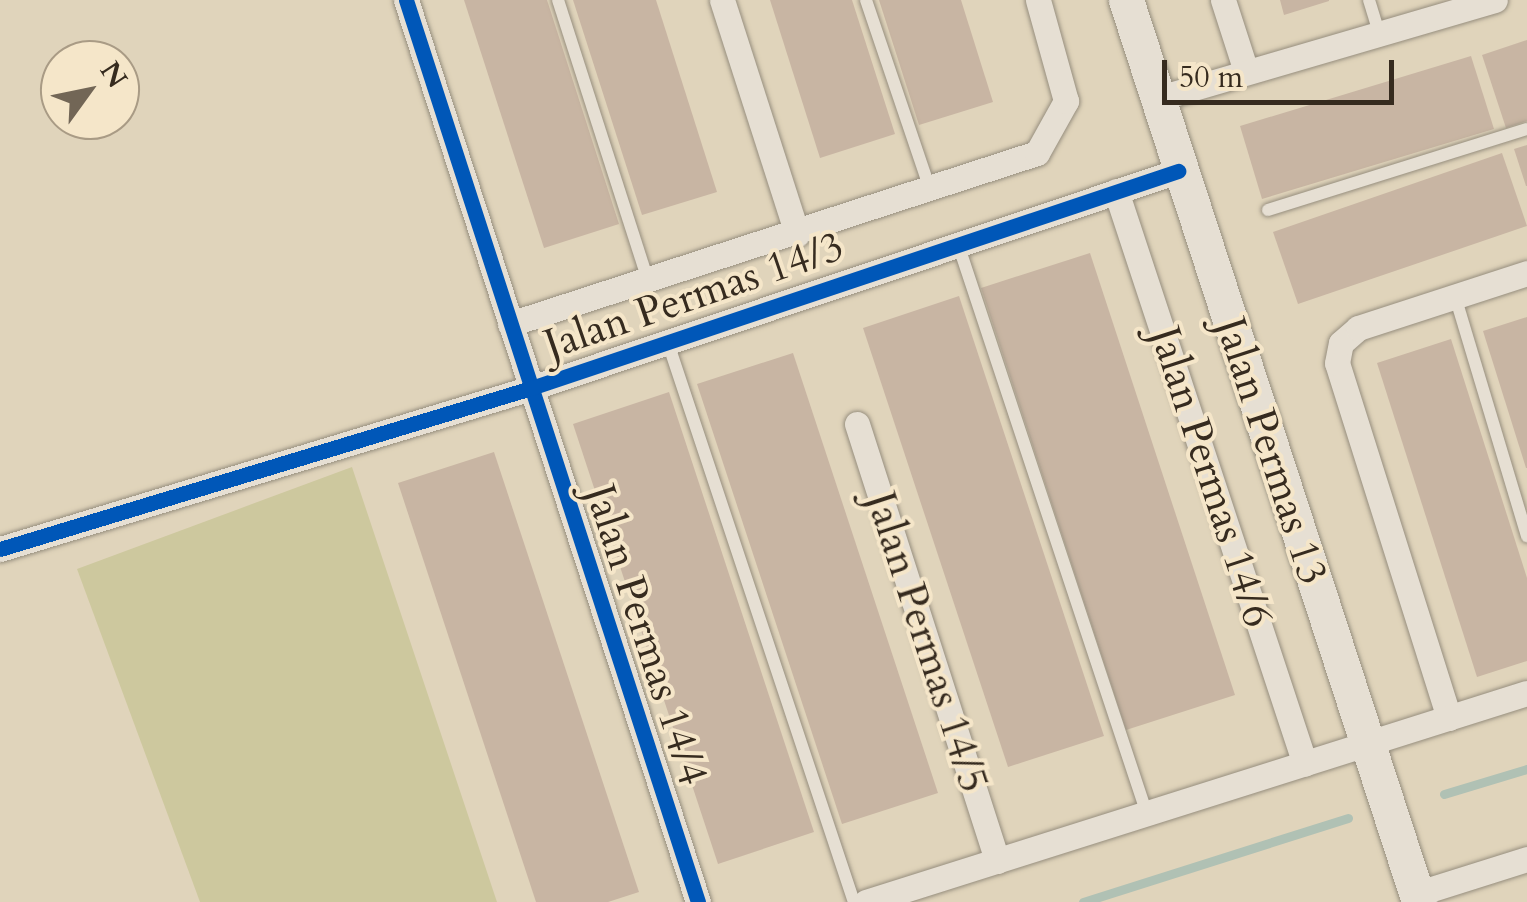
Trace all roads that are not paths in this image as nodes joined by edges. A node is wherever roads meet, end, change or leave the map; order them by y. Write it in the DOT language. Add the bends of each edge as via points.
graph roads {
  1 [pos="406,0"];
  2 [pos="558,0"];
  3 [pos="722,0"];
  4 [pos="866,0"];
  5 [pos="1038,0"];
  6 [pos="1126,0"];
  7 [pos="1223,0"];
  8 [pos="1369,0"];
  9 [pos="1495,0"];
  10 [pos="1379,33"];
  11 [pos="1246,71"];
  12 [pos="1156,99"];
  13 [pos="1527,128"];
  14 [pos="1178,171"];
  15 [pos="931,191"];
  16 [pos="1116,191"];
  17 [pos="1268,210"];
  18 [pos="797,234"];
  19 [pos="958,244"];
  20 [pos="1527,273"];
  21 [pos="648,280"];
  22 [pos="1456,296"];
  23 [pos="510,324"];
  24 [pos="667,340"];
  25 [pos="528,389"];
  26 [pos="856,424"];
  27 [pos="1527,536"];
  28 [pos="0,549"];
  29 [pos="1527,692"];
  30 [pos="1449,718"];
  31 [pos="1369,744"];
  32 [pos="1305,764"];
  33 [pos="1147,814"];
  34 [pos="1527,859"];
  35 [pos="997,861"];
  36 [pos="1417,898"];
  37 [pos="698,902"];
  38 [pos="854,902"];
  39 [pos="866,902"];
  1 -- 23 [label="street, Jalan Permas 14/4"];
  2 -- 21 [label="lane"];
  3 -- 18 [label="street"];
  4 -- 15 [label="lane"];
  5 -- 15 [label="street" via="1066,102 1050,139 1038,153"];
  6 -- 12 [label="main road, Jalan Permas 13"];
  7 -- 11 [label="street"];
  8 -- 10 [label="lane"];
  9 -- 10 [label="street"];
  10 -- 11 [label="street"];
  11 -- 12 [label="street"];
  12 -- 14 [label="main road, Jalan Permas 13"];
  13 -- 17 [label="lane"];
  14 -- 16 [label="street, Jalan Permas 14/3"];
  14 -- 31 [label="main road, Jalan Permas 13"];
  15 -- 18 [label="street"];
  16 -- 19 [label="street, Jalan Permas 14/3"];
  16 -- 32 [label="street, Jalan Permas 14/6"];
  18 -- 21 [label="street"];
  19 -- 24 [label="street, Jalan Permas 14/3"];
  19 -- 33 [label="lane"];
  20 -- 22 [label="street"];
  21 -- 23 [label="street"];
  22 -- 27 [label="lane"];
  22 -- 30 [label="street" via="1358,328 1341,343 1337,363"];
  23 -- 25 [label="street, Jalan Permas 14/4"];
  24 -- 25 [label="street, Jalan Permas 14/3"];
  24 -- 38 [label="lane"];
  25 -- 28 [label="street, Jalan Permas 14/3"];
  25 -- 37 [label="street, Jalan Permas 14/4"];
  26 -- 35 [label="street, Jalan Permas 14/5"];
  29 -- 30 [label="street"];
  30 -- 31 [label="street"];
  31 -- 32 [label="street"];
  31 -- 36 [label="main road, Jalan Permas 13"];
  32 -- 33 [label="street"];
  33 -- 35 [label="street"];
  34 -- 36 [label="street"];
  35 -- 39 [label="street"];
}
